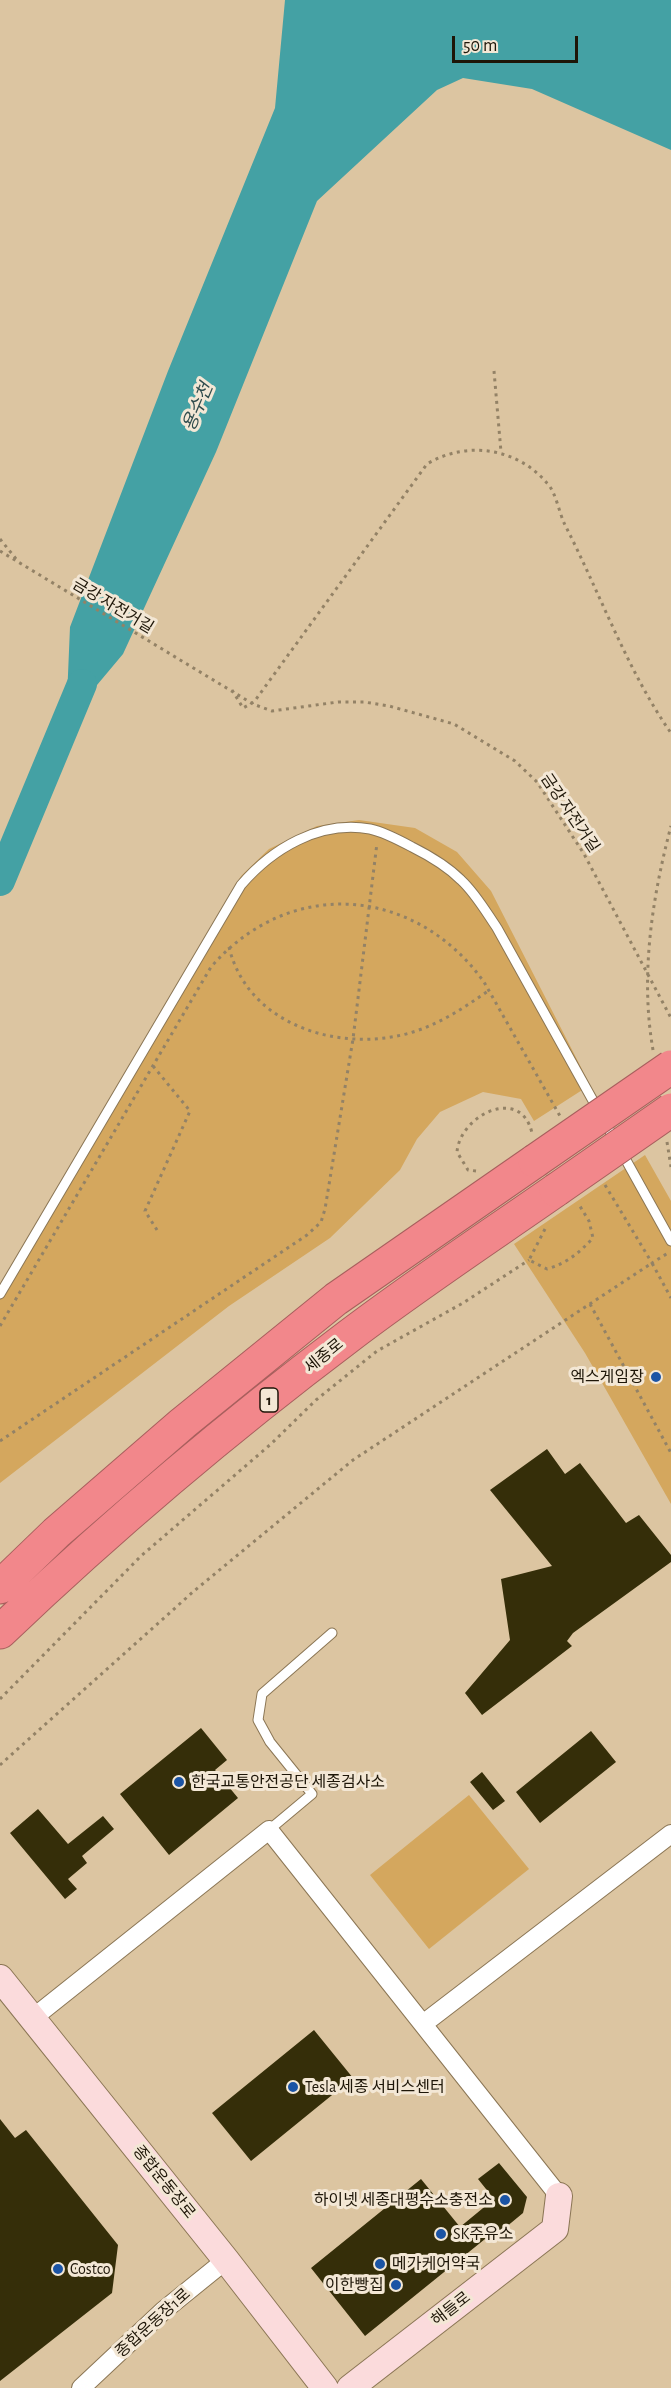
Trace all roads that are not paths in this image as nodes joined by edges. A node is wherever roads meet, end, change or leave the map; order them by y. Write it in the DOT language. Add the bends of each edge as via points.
graph roads {
  1 [pos="671,1067"];
  2 [pos="671,1110"];
  3 [pos="671,1242"];
  4 [pos="0,1294"];
  5 [pos="336,1299"];
  6 [pos="0,1559"];
  7 [pos="0,1587"];
  8 [pos="0,1632"];
  9 [pos="332,1633"];
  10 [pos="269,1830"];
  11 [pos="671,1834"];
  12 [pos="0,1978"];
  13 [pos="33,2018"];
  14 [pos="423,2024"];
  15 [pos="559,2196"];
  16 [pos="226,2260"];
  17 [pos="81,2388"];
  18 [pos="325,2388"];
  19 [pos="350,2388"];
  1 -- 5 [label="highway, 1, bridge" via="537,1143"];
  2 -- 8 [label="highway, 세종로 / 1, bridge" via="565,1194 340,1343 84,1552"];
  3 -- 4 [label="lane" via="475,896 441,863 397,839 370,829 324,830 279,849 241,885"];
  5 -- 6 [label="highway" via="152,1431"];
  5 -- 7 [label="highway, 1" via="183,1423"];
  9 -- 10 [label="lane" via="262,1694 258,1720 270,1742 312,1794"];
  10 -- 13 [label="street"];
  10 -- 14 [label="street"];
  11 -- 14 [label="street"];
  12 -- 13 [label="street, 종합운동장로"];
  13 -- 16 [label="street, 종합운동장로"];
  14 -- 15 [label="street"];
  15 -- 19 [label="street, 해들로" via="555,2229"];
  16 -- 17 [label="street, 종합운동장1로" via="163,2311"];
  16 -- 18 [label="street, 종합운동장로"];
}
